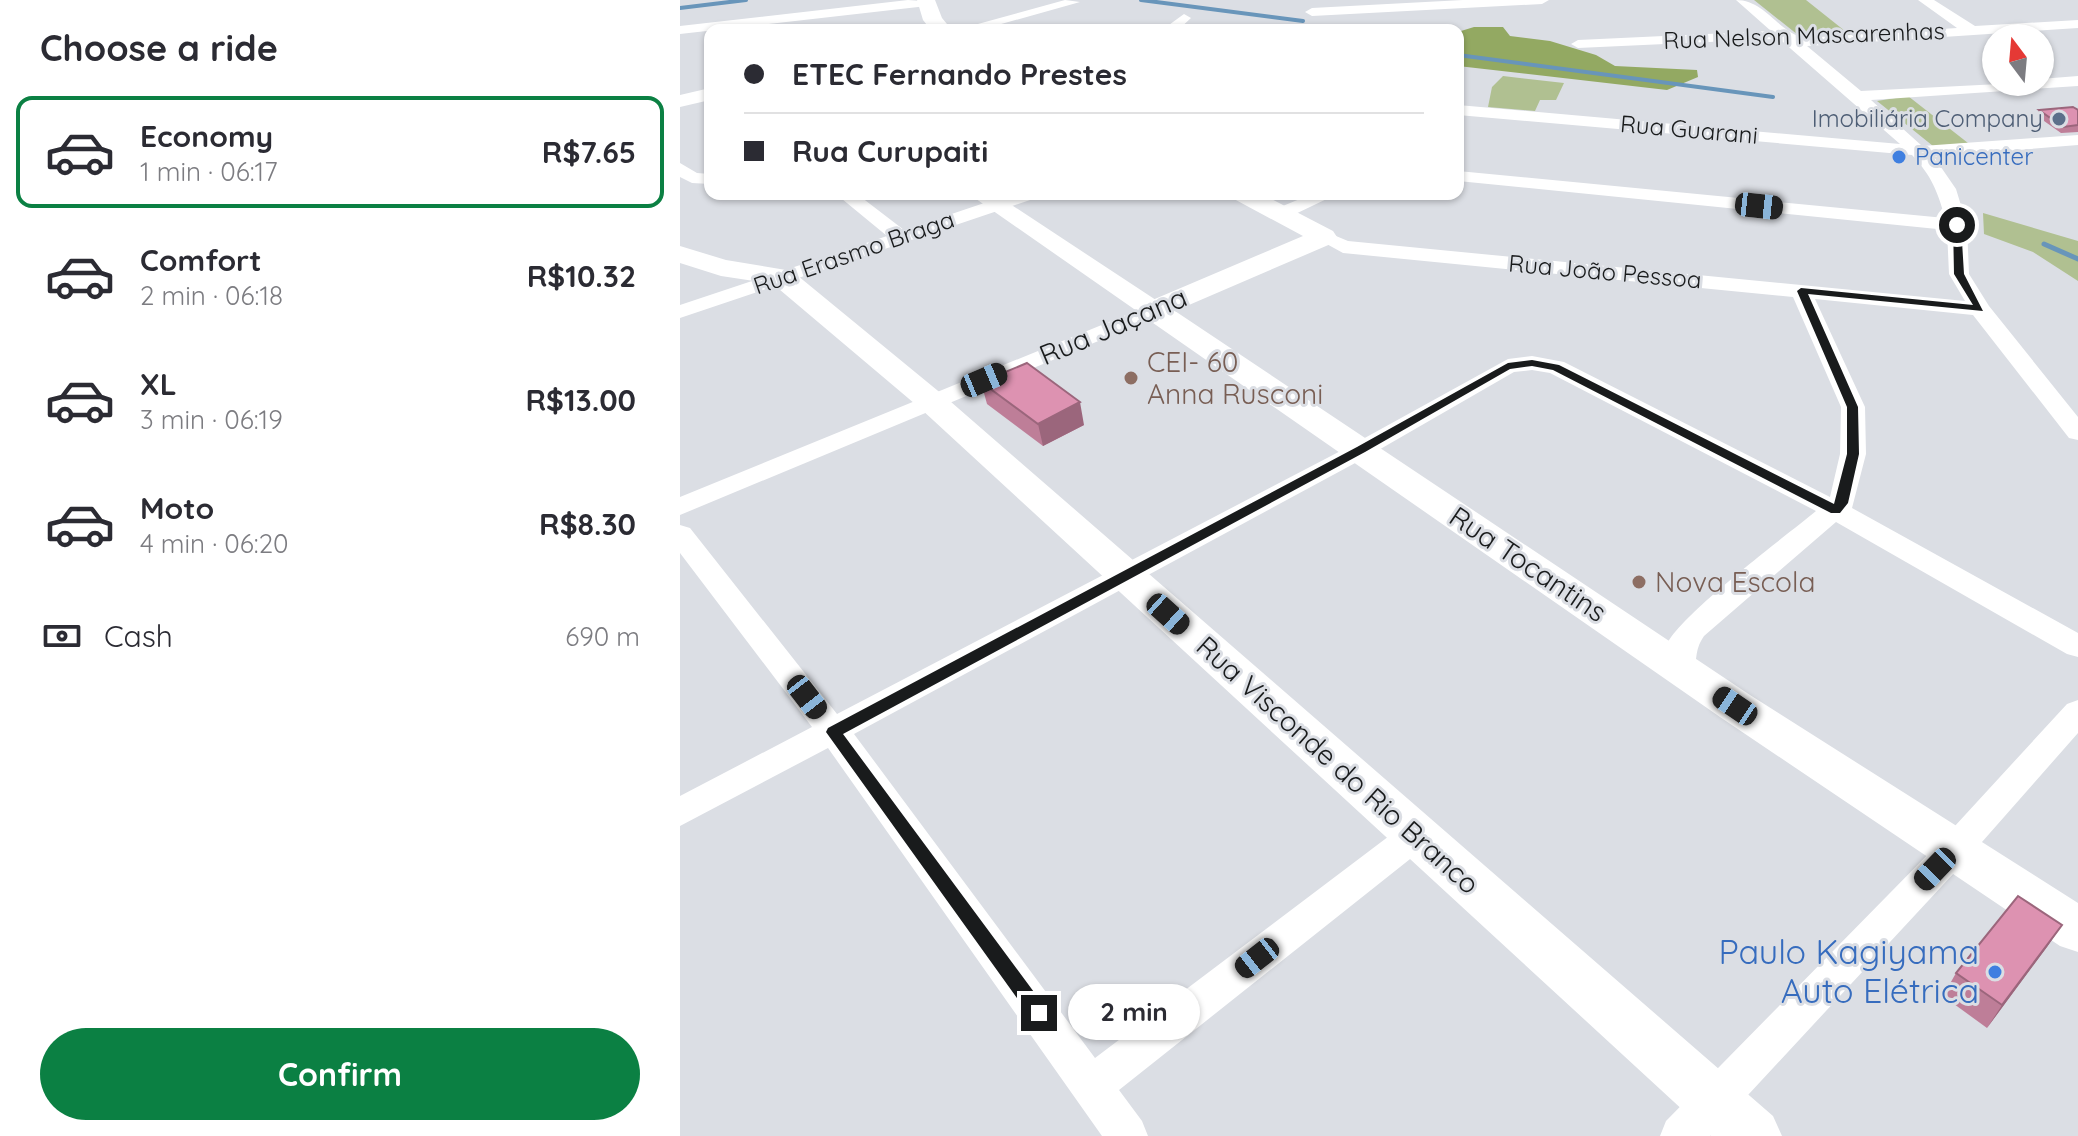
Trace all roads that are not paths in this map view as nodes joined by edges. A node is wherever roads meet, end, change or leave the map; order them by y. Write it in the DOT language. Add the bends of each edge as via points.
graph roads {
  1 [pos="1542,0"];
  2 [pos="1743,0"];
  3 [pos="1925,0"];
  4 [pos="926,1"];
  5 [pos="1073,2"];
  6 [pos="1317,11"];
  7 [pos="1184,18"];
  8 [pos="756,24"];
  9 [pos="937,24"];
  10 [pos="987,24"];
  11 [pos="1176,24"];
  12 [pos="2078,24"];
  13 [pos="704,29"];
  14 [pos="680,30"];
  15 [pos="1972,31"];
  16 [pos="1787,38"];
  17 [pos="1982,38"];
  18 [pos="1578,44"];
  19 [pos="2054,80"];
  20 [pos="2078,81"];
  21 [pos="1982,85"];
  22 [pos="2054,85"];
  23 [pos="704,95"];
  24 [pos="1857,96"];
  25 [pos="680,101"];
  26 [pos="2078,101"];
  27 [pos="1464,111"];
  28 [pos="2078,140"];
  29 [pos="1920,151"];
  30 [pos="680,168"];
  31 [pos="1464,177"];
  32 [pos="704,180"];
  33 [pos="853,200"];
  34 [pos="988,200"];
  35 [pos="1254,200"];
  36 [pos="1314,200"];
  37 [pos="1280,214"];
  38 [pos="1957,225"];
  39 [pos="901,237"];
  40 [pos="1324,237"];
  41 [pos="680,254"];
  42 [pos="782,277"];
  43 [pos="1801,291"];
  44 [pos="1980,309"];
  45 [pos="1153,310"];
  46 [pos="680,312"];
  47 [pos="932,402"];
  48 [pos="2078,433"];
  49 [pos="1361,450"];
  50 [pos="680,507"];
  51 [pos="1835,510"];
  52 [pos="680,534"];
  53 [pos="1123,575"];
  54 [pos="2078,646"];
  55 [pos="1680,668"];
  56 [pos="2078,712"];
  57 [pos="834,732"];
  58 [pos="680,812"];
  59 [pos="1417,834"];
  60 [pos="1955,849"];
  61 [pos="2078,930"];
  62 [pos="1092,1086"];
  63 [pos="1714,1100"];
  64 [pos="1127,1136"];
  65 [pos="1681,1136"];
  66 [pos="1753,1136"];
  1 -- 6 [label="street"];
  2 -- 16 [label="street"];
  3 -- 15 [label="street"];
  4 -- 8 [label="street"];
  4 -- 9 [label="main road"];
  5 -- 10 [label="street"];
  7 -- 11 [label="street"];
  12 -- 15 [label="street, Rua Nelson Mascarenhas"];
  13 -- 14 [label="street"];
  15 -- 16 [label="street, Rua Nelson Mascarenhas" via="1804,42"];
  15 -- 17 [label="street"];
  16 -- 18 [label="street, Rua Nelson Mascarenhas"];
  16 -- 24 [label="street"];
  19 -- 20 [label="street"];
  21 -- 24 [label="street"];
  22 -- 26 [label="street"];
  23 -- 25 [label="street"];
  24 -- 29 [label="street"];
  27 -- 29 [label="street, Rua Guarani"];
  28 -- 29 [label="street, Rua Guarani"];
  29 -- 38 [label="street" via="1947,189"];
  30 -- 32 [label="street"];
  31 -- 38 [label="street"];
  33 -- 39 [label="street"];
  34 -- 39 [label="street, Rua Erasmo Braga"];
  34 -- 45 [label="street, Rua Tocantins"];
  35 -- 37 [label="main road, Rua João Pessoa"];
  36 -- 37 [label="street"];
  37 -- 40 [label="main road, Rua João Pessoa"];
  38 -- 44 [label="street" via="1959,274"];
  39 -- 42 [label="street, Rua Erasmo Braga"];
  40 -- 43 [label="street, Rua João Pessoa" via="1343,247"];
  40 -- 45 [label="main road, Rua Jaçana"];
  41 -- 42 [label="main road" via="721,268"];
  42 -- 46 [label="street, Rua Erasmo Braga"];
  42 -- 47 [label="main road, Rua Visconde do Rio Branco"];
  43 -- 44 [label="street, Rua João Pessoa"];
  43 -- 51 [label="street" via="1853,407 1853,454 1842,503"];
  44 -- 48 [label="street"];
  45 -- 47 [label="street, Rua Jaçana"];
  45 -- 49 [label="main road, Rua Tocantins"];
  47 -- 50 [label="street, Rua Jaçana"];
  47 -- 53 [label="main road, Rua Visconde do Rio Branco"];
  49 -- 51 [label="street" via="1508,366 1532,363 1556,367"];
  49 -- 53 [label="street"];
  49 -- 55 [label="main road, Rua Tocantins"];
  51 -- 54 [label="street"];
  51 -- 55 [label="street" via="1694,629 1680,648"];
  52 -- 57 [label="street"];
  53 -- 57 [label="street"];
  53 -- 59 [label="main road, Rua Visconde do Rio Branco"];
  55 -- 60 [label="main road, Rua Tocantins"];
  56 -- 60 [label="street"];
  57 -- 58 [label="street"];
  57 -- 62 [label="street"];
  59 -- 62 [label="street"];
  59 -- 63 [label="main road, Rua Visconde do Rio Branco"];
  60 -- 61 [label="main road, Rua Tocantins"];
  60 -- 63 [label="street"];
  62 -- 64 [label="street"];
  63 -- 65 [label="street"];
  63 -- 66 [label="main road, Rua Visconde do Rio Branco"];
}
